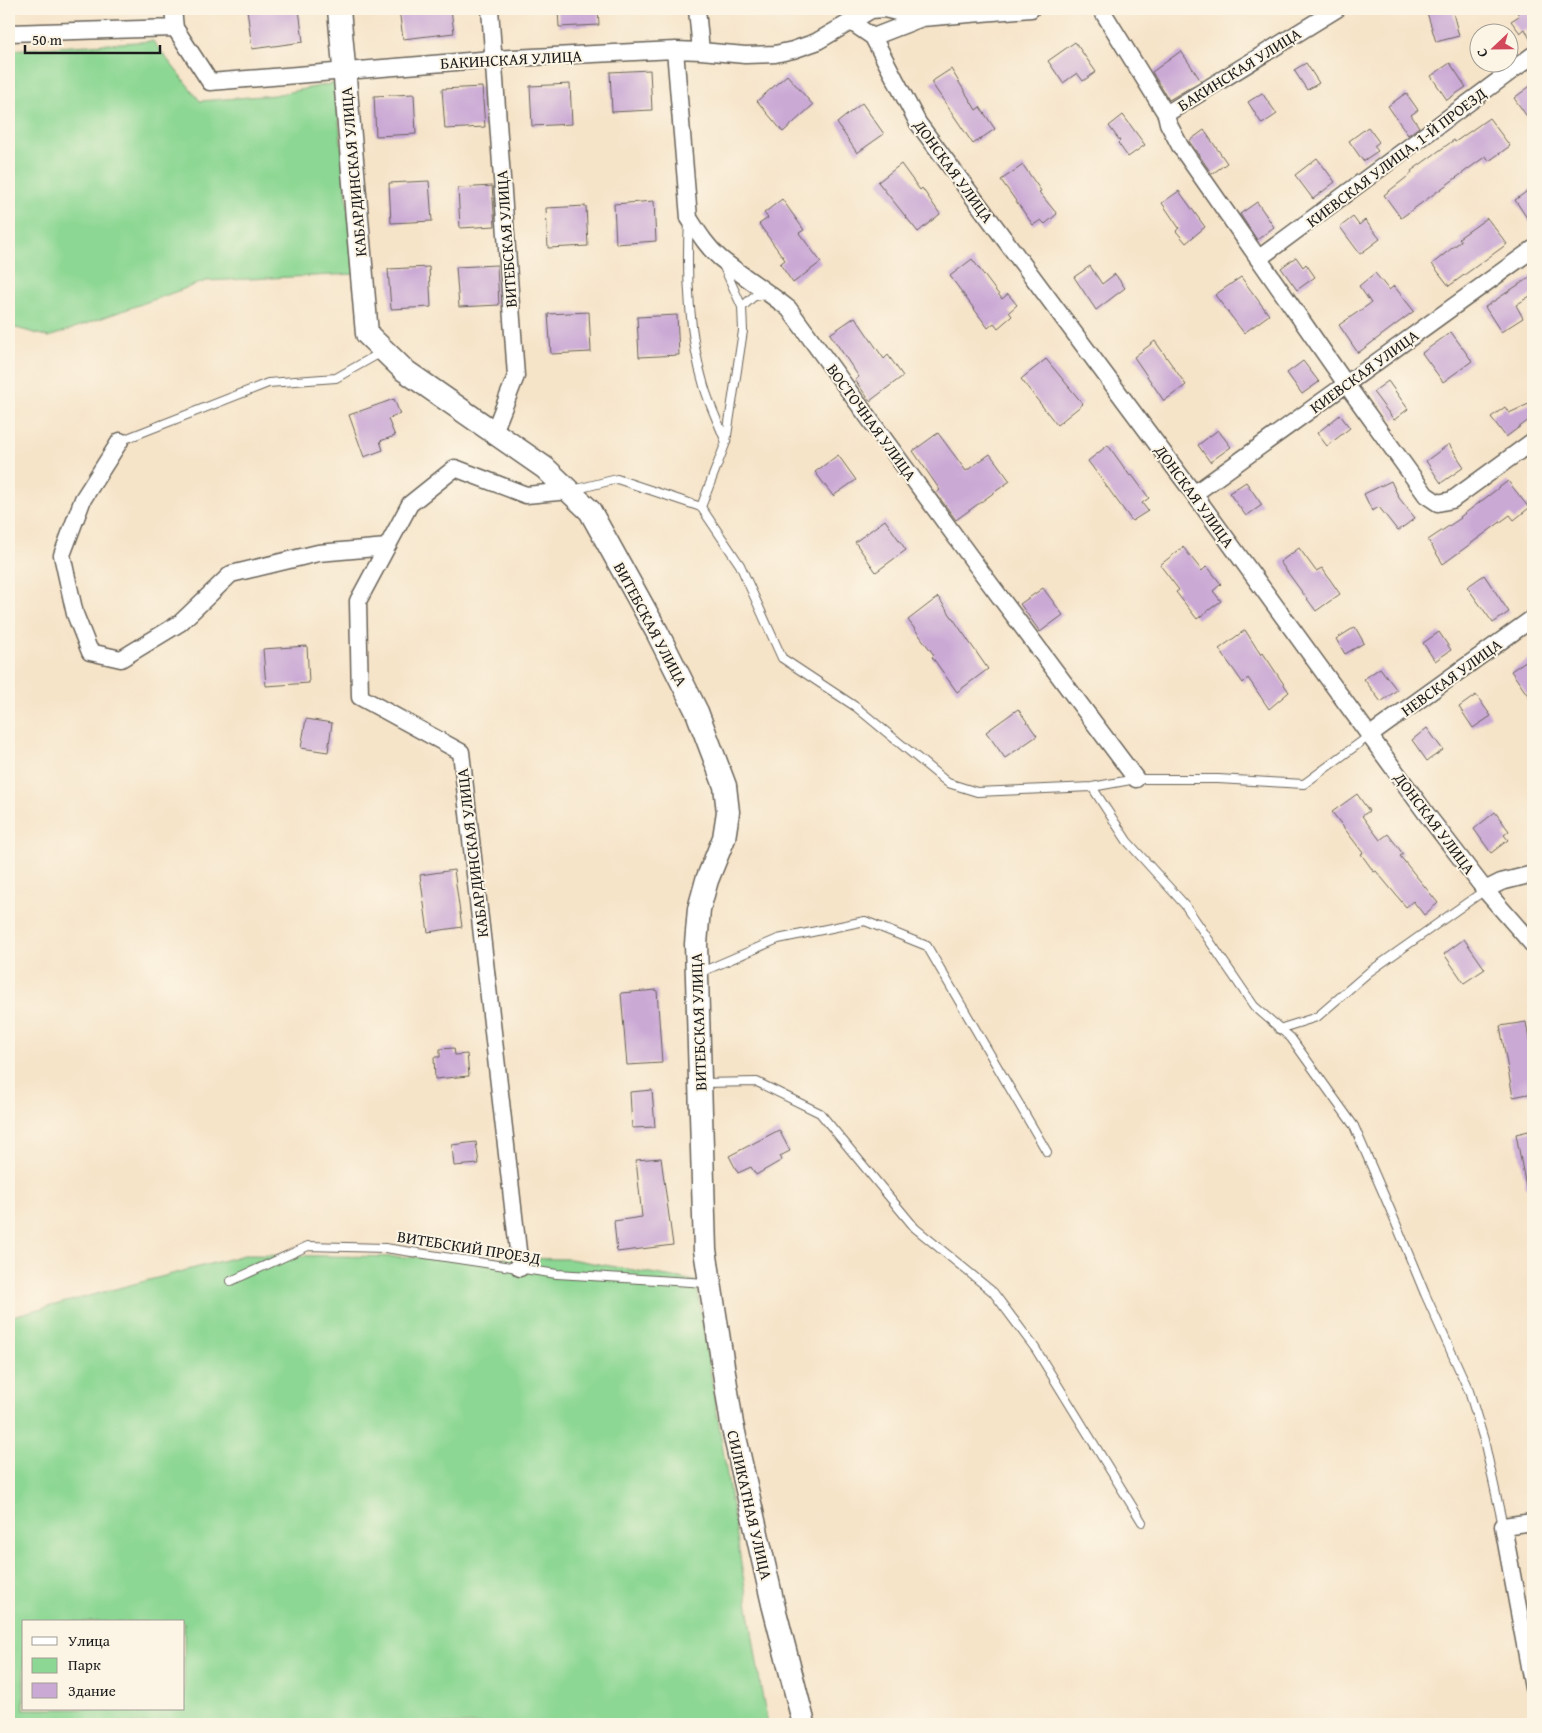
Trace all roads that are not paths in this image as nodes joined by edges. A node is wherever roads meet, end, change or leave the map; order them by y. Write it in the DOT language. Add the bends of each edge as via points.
graph roads {
  1 [pos="174,9"];
  2 [pos="340,9"];
  3 [pos="490,9"];
  4 [pos="697,9"];
  5 [pos="871,9"];
  6 [pos="1031,9"];
  7 [pos="1101,9"];
  8 [pos="1337,9"];
  9 [pos="922,18"];
  10 [pos="851,22"];
  11 [pos="175,28"];
  12 [pos="9,34"];
  13 [pos="872,37"];
  14 [pos="675,50"];
  15 [pos="701,50"];
  16 [pos="1533,55"];
  17 [pos="493,59"];
  18 [pos="344,71"];
  19 [pos="1166,114"];
  20 [pos="689,218"];
  21 [pos="1533,249"];
  22 [pos="719,257"];
  23 [pos="1258,259"];
  24 [pos="768,292"];
  25 [pos="742,307"];
  26 [pos="384,351"];
  27 [pos="1346,384"];
  28 [pos="494,432"];
  29 [pos="120,441"];
  30 [pos="1533,441"];
  31 [pos="726,442"];
  32 [pos="569,491"];
  33 [pos="1194,494"];
  34 [pos="701,507"];
  35 [pos="386,547"];
  36 [pos="1533,618"];
  37 [pos="1369,736"];
  38 [pos="1136,780"];
  39 [pos="1092,786"];
  40 [pos="1533,874"];
  41 [pos="1485,890"];
  42 [pos="1533,945"];
  43 [pos="697,974"];
  44 [pos="1279,1028"];
  45 [pos="700,1083"];
  46 [pos="1047,1152"];
  47 [pos="520,1268"];
  48 [pos="231,1281"];
  49 [pos="710,1283"];
  50 [pos="1142,1522"];
  51 [pos="1533,1522"];
  52 [pos="1503,1526"];
  53 [pos="1533,1688"];
  54 [pos="804,1724"];
  1 -- 11 [label="street"];
  2 -- 18 [label="street, КАБАРДИНСКАЯ УЛИЦА"];
  3 -- 17 [label="street, ВИТЕБСКАЯ УЛИЦА"];
  4 -- 15 [label="street"];
  5 -- 9 [label="street, БАКИНСКАЯ УЛИЦА"];
  5 -- 10 [label="street, БАКИНСКАЯ УЛИЦА"];
  6 -- 9 [label="street, БАКИНСКАЯ УЛИЦА"];
  7 -- 19 [label="street"];
  8 -- 19 [label="street, БАКИНСКАЯ УЛИЦА"];
  9 -- 13 [label="street"];
  10 -- 13 [label="street"];
  10 -- 15 [label="street, БАКИНСКАЯ УЛИЦА" via="816,42 774,54 745,55"];
  11 -- 12 [label="street"];
  11 -- 18 [label="street, БАКИНСКАЯ УЛИЦА" via="210,82"];
  13 -- 33 [label="street, ДОНСКАЯ УЛИЦА" via="918,123"];
  14 -- 15 [label="street, БАКИНСКАЯ УЛИЦА"];
  14 -- 17 [label="street, БАКИНСКАЯ УЛИЦА"];
  14 -- 20 [label="street, ВОСТОЧНАЯ УЛИЦА"];
  16 -- 23 [label="street, КИЕВСКАЯ УЛИЦА, 1-Й ПРОЕЗД"];
  17 -- 18 [label="street, БАКИНСКАЯ УЛИЦА"];
  17 -- 28 [label="street, ВИТЕБСКАЯ УЛИЦА" via="516,376"];
  18 -- 26 [label="street, КАБАРДИНСКАЯ УЛИЦА" via="367,334"];
  19 -- 23 [label="street" via="1180,146"];
  20 -- 22 [label="street, ВОСТОЧНАЯ УЛИЦА"];
  20 -- 31 [label="lane" via="687,262 694,342 704,386"];
  21 -- 27 [label="street, КИЕВСКАЯ УЛИЦА"];
  22 -- 24 [label="street, ВОСТОЧНАЯ УЛИЦА"];
  22 -- 25 [label="lane"];
  23 -- 27 [label="street"];
  24 -- 25 [label="lane" via="753,297"];
  24 -- 38 [label="street, ВОСТОЧНАЯ УЛИЦА" via="789,309"];
  25 -- 31 [label="lane" via="743,331"];
  26 -- 28 [label="street" via="404,370"];
  26 -- 29 [label="lane" via="336,378 268,383"];
  27 -- 30 [label="street" via="1426,495 1438,503 1452,500"];
  27 -- 33 [label="street, КИЕВСКАЯ УЛИЦА"];
  28 -- 32 [label="street, ВИТЕБСКАЯ УЛИЦА" via="545,468"];
  29 -- 35 [label="street" via="83,499 62,555 75,614 90,652 121,659 180,623 231,574 318,553"];
  31 -- 34 [label="lane"];
  32 -- 34 [label="lane" via="617,478"];
  32 -- 35 [label="street, КАБАРДИНСКАЯ УЛИЦА" via="526,494 455,468 410,504"];
  32 -- 43 [label="street, ВИТЕБСКАЯ УЛИЦА" via="590,511 657,632 697,712 725,786 728,812 724,838 699,909"];
  33 -- 37 [label="street, ДОНСКАЯ УЛИЦА"];
  34 -- 39 [label="lane" via="740,565 782,658 856,708 948,784 977,792"];
  35 -- 47 [label="street, КАБАРДИНСКАЯ УЛИЦА" via="358,601 360,697 461,752"];
  36 -- 37 [label="street, НЕВСКАЯ УЛИЦА"];
  37 -- 38 [label="lane" via="1304,784 1218,779"];
  37 -- 41 [label="street, ДОНСКАЯ УЛИЦА"];
  38 -- 39 [label="lane"];
  39 -- 44 [label="lane" via="1127,841 1186,905 1254,1006"];
  40 -- 41 [label="street" via="1501,882"];
  41 -- 42 [label="street, ДОНСКАЯ УЛИЦА"];
  41 -- 44 [label="lane" via="1369,972 1317,1017"];
  43 -- 45 [label="street, ВИТЕБСКАЯ УЛИЦА"];
  43 -- 46 [label="lane" via="778,939 865,921 927,946"];
  44 -- 52 [label="lane" via="1291,1038 1354,1126 1469,1391 1484,1440"];
  45 -- 49 [label="street, ВИТЕБСКАЯ УЛИЦА" via="704,1250"];
  45 -- 50 [label="lane" via="757,1082 820,1113 915,1228 993,1292 1035,1348"];
  47 -- 48 [label="lane, ВИТЕБСКИЙ ПРОЕЗД" via="386,1248 308,1246"];
  47 -- 49 [label="lane, ВИТЕБСКИЙ ПРОЕЗД" via="557,1274"];
  49 -- 54 [label="street, СИЛИКАТНАЯ УЛИЦА" via="732,1424"];
  51 -- 52 [label="street"];
  52 -- 53 [label="street"];
}
